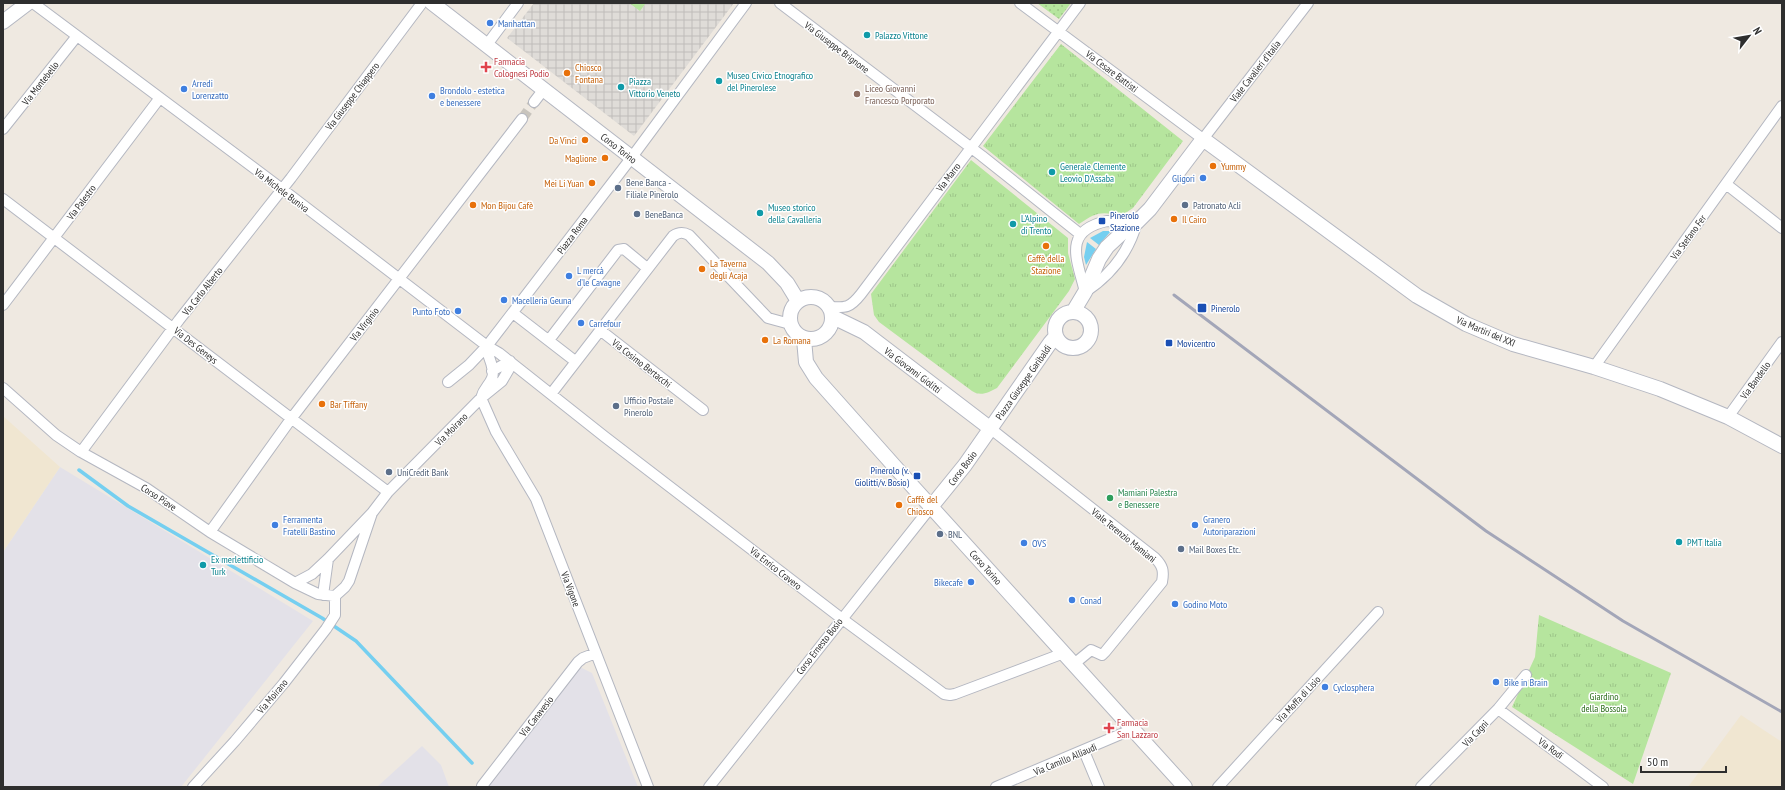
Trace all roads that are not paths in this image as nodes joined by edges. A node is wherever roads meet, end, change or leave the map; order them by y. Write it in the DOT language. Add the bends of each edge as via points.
graph roads {
  1 [pos="28,3"];
  2 [pos="33,3"];
  3 [pos="422,3"];
  4 [pos="432,3"];
  5 [pos="518,3"];
  6 [pos="746,3"];
  7 [pos="780,3"];
  8 [pos="1020,3"];
  9 [pos="1080,3"];
  10 [pos="1308,3"];
  11 [pos="3,22"];
  12 [pos="1059,32"];
  13 [pos="76,36"];
  14 [pos="486,46"];
  15 [pos="544,89"];
  16 [pos="159,99"];
  17 [pos="534,102"];
  18 [pos="1782,106"];
  19 [pos="522,119"];
  20 [pos="3,129"];
  21 [pos="1203,139"];
  22 [pos="970,148"];
  23 [pos="632,157"];
  24 [pos="1726,184"];
  25 [pos="282,189"];
  26 [pos="3,199"];
  27 [pos="1137,222"];
  28 [pos="1782,228"];
  29 [pos="1080,234"];
  30 [pos="54,237"];
  31 [pos="647,268"];
  32 [pos="398,279"];
  33 [pos="1085,292"];
  34 [pos="798,301"];
  35 [pos="3,305"];
  36 [pos="831,312"];
  37 [pos="1073,312"];
  38 [pos="512,313"];
  39 [pos="790,324"];
  40 [pos="173,328"];
  41 [pos="600,330"];
  42 [pos="1056,336"];
  43 [pos="804,339"];
  44 [pos="549,340"];
  45 [pos="1782,342"];
  46 [pos="487,346"];
  47 [pos="576,361"];
  48 [pos="510,362"];
  49 [pos="1594,367"];
  50 [pos="492,371"];
  51 [pos="448,382"];
  52 [pos="3,388"];
  53 [pos="551,394"];
  54 [pos="481,398"];
  55 [pos="703,410"];
  56 [pos="1728,417"];
  57 [pos="291,419"];
  58 [pos="991,429"];
  59 [pos="1782,446"];
  60 [pos="81,452"];
  61 [pos="388,492"];
  62 [pos="931,507"];
  63 [pos="372,513"];
  64 [pos="210,532"];
  65 [pos="328,559"];
  66 [pos="295,583"];
  67 [pos="323,595"];
  68 [pos="335,596"];
  69 [pos="1378,612"];
  70 [pos="841,618"];
  71 [pos="596,653"];
  72 [pos="1064,653"];
  73 [pos="1074,664"];
  74 [pos="1526,675"];
  75 [pos="1498,710"];
  76 [pos="1133,729"];
  77 [pos="1084,751"];
  78 [pos="482,786"];
  79 [pos="193,787"];
  80 [pos="648,787"];
  81 [pos="709,787"];
  82 [pos="996,787"];
  83 [pos="1099,787"];
  84 [pos="1185,787"];
  85 [pos="1218,787"];
  86 [pos="1421,787"];
  87 [pos="1603,787"];
  1 -- 11 [label="street"];
  2 -- 13 [label="street, Via Michele Buniva"];
  3 -- 25 [label="street, Via Giuseppe Chiappero"];
  4 -- 14 [label="street, Corso Torino"];
  5 -- 14 [label="street"];
  6 -- 23 [label="street"];
  7 -- 22 [label="street, Via Giuseppe Brignone"];
  8 -- 12 [label="street, Via Cesare Battisti"];
  9 -- 12 [label="street, Via Marro"];
  10 -- 21 [label="street, Viale Cavalieri d'Italia"];
  12 -- 21 [label="street, Via Cesare Battisti"];
  12 -- 22 [label="street, Via Marro"];
  13 -- 16 [label="street, Via Michele Buniva"];
  13 -- 20 [label="street, Via Montebello"];
  14 -- 15 [label="street, Corso Torino"];
  15 -- 17 [label="street"];
  15 -- 23 [label="street, Corso Torino"];
  16 -- 25 [label="street, Via Michele Buniva"];
  16 -- 30 [label="street, Via Palestro"];
  18 -- 24 [label="street, Via Stefano Fer"];
  19 -- 32 [label="street, Via Virginio"];
  21 -- 27 [label="street, Piazza Giuseppe Garibaldi" via="1150,209"];
  21 -- 49 [label="street, Via Martiri del XXI" via="1417,296 1466,324 1513,344"];
  22 -- 29 [label="street"];
  22 -- 36 [label="street, Via Marro" via="858,298 850,306"];
  23 -- 34 [label="street, Corso Torino" via="768,263 787,283"];
  23 -- 38 [label="street, Piazza Roma"];
  24 -- 28 [label="street"];
  24 -- 49 [label="street, Via Stefano Fer"];
  25 -- 32 [label="street, Via Michele Buniva"];
  25 -- 40 [label="street, Via Carlo Alberto"];
  26 -- 30 [label="street, Via Des Geneys"];
  27 -- 29 [label="street" via="1107,222 1093,225"];
  27 -- 33 [label="street, Piazza Giuseppe Garibaldi" via="1107,247"];
  29 -- 33 [label="street" via="1076,251"];
  30 -- 35 [label="street, Via Palestro"];
  30 -- 40 [label="street, Via Des Geneys"];
  31 -- 39 [label="street" via="673,236 682,232 689,235 768,318"];
  31 -- 41 [label="street"];
  31 -- 44 [label="street" via="624,249 618,250"];
  32 -- 46 [label="street, Via Michele Buniva"];
  32 -- 57 [label="street, Via Virginio"];
  33 -- 37 [label="street, Piazza Giuseppe Garibaldi"];
  34 -- 36 [label="street" via="812,297 825,302"];
  34 -- 39 [label="street" via="790,311"];
  36 -- 43 [label="street" via="832,324 824,335"];
  36 -- 58 [label="street, Via Giovanni Giolitti" via="864,332"];
  37 -- 42 [label="street, Piazza Giuseppe Garibaldi" via="1058,320"];
  37 -- 42 [label="street, Piazza Giuseppe Garibaldi" via="1084,315 1088,320 1092,331 1090,338 1083,346 1074,348 1064,345"];
  38 -- 44 [label="street"];
  38 -- 46 [label="street, Piazza Roma"];
  39 -- 43 [label="street" via="798,336"];
  40 -- 57 [label="street, Via Des Geneys"];
  40 -- 60 [label="street, Via Carlo Alberto"];
  41 -- 47 [label="street"];
  41 -- 55 [label="street, Via Cosimo Bertacchi"];
  42 -- 58 [label="street, Piazza Giuseppe Garibaldi"];
  43 -- 62 [label="street, Corso Torino" via="806,362 816,378"];
  44 -- 47 [label="street"];
  45 -- 56 [label="street, Via Bandello"];
  46 -- 48 [label="street, Via Michele Buniva"];
  46 -- 50 [label="street"];
  46 -- 51 [label="street"];
  47 -- 53 [label="street"];
  48 -- 50 [label="street"];
  48 -- 53 [label="street, Via Enrico Cravero"];
  48 -- 54 [label="street, Via Moirano" via="502,381"];
  49 -- 56 [label="street, Via Martiri del XXI" via="1660,389"];
  50 -- 54 [label="street, Via Moirano" via="492,379 483,389"];
  52 -- 60 [label="street, Corso Piave" via="56,435"];
  53 -- 70 [label="street, Via Enrico Cravero"];
  54 -- 61 [label="street, Via Moirano"];
  54 -- 71 [label="street, Via Vigone" via="496,432 536,499"];
  56 -- 59 [label="street, Via Martiri del XXI"];
  57 -- 61 [label="street, Via Des Geneys"];
  57 -- 64 [label="street, Via Virginio"];
  58 -- 62 [label="street, Corso Bosio"];
  58 -- 73 [label="street, Viale Terenzio Mamiani" via="1162,565 1162,582 1105,652 1099,654 1091,650"];
  60 -- 64 [label="street, Corso Piave" via="146,488"];
  61 -- 63 [label="street, Via Moirano"];
  62 -- 70 [label="street, Corso Ernesto Bosio"];
  62 -- 72 [label="street, Corso Torino"];
  63 -- 65 [label="street, Via Moirano"];
  63 -- 68 [label="street, Via Moirano" via="345,587"];
  64 -- 66 [label="street, Corso Piave"];
  65 -- 66 [label="street, Via Moirano" via="312,574"];
  65 -- 67 [label="street"];
  66 -- 67 [label="street, Corso Piave"];
  67 -- 68 [label="street"];
  68 -- 79 [label="street, Via Moirano" via="335,615 326,629 235,741"];
  69 -- 85 [label="street, Via Moffa di Lisio"];
  70 -- 72 [label="street, Via Enrico Cravero" via="944,694 950,695"];
  70 -- 81 [label="street, Corso Ernesto Bosio"];
  71 -- 78 [label="street, Via Canavesio" via="578,662"];
  71 -- 80 [label="street, Via Vigone"];
  72 -- 73 [label="street, Corso Torino"];
  73 -- 76 [label="street, Corso Torino"];
  74 -- 75 [label="street, Via Cagni"];
  75 -- 86 [label="street, Via Cagni"];
  75 -- 87 [label="street, Via Rodi"];
  76 -- 77 [label="street, Via Camillo Alliaudi"];
  76 -- 84 [label="street, Corso Torino"];
  77 -- 82 [label="street, Via Camillo Alliaudi"];
  77 -- 83 [label="street"];
}
